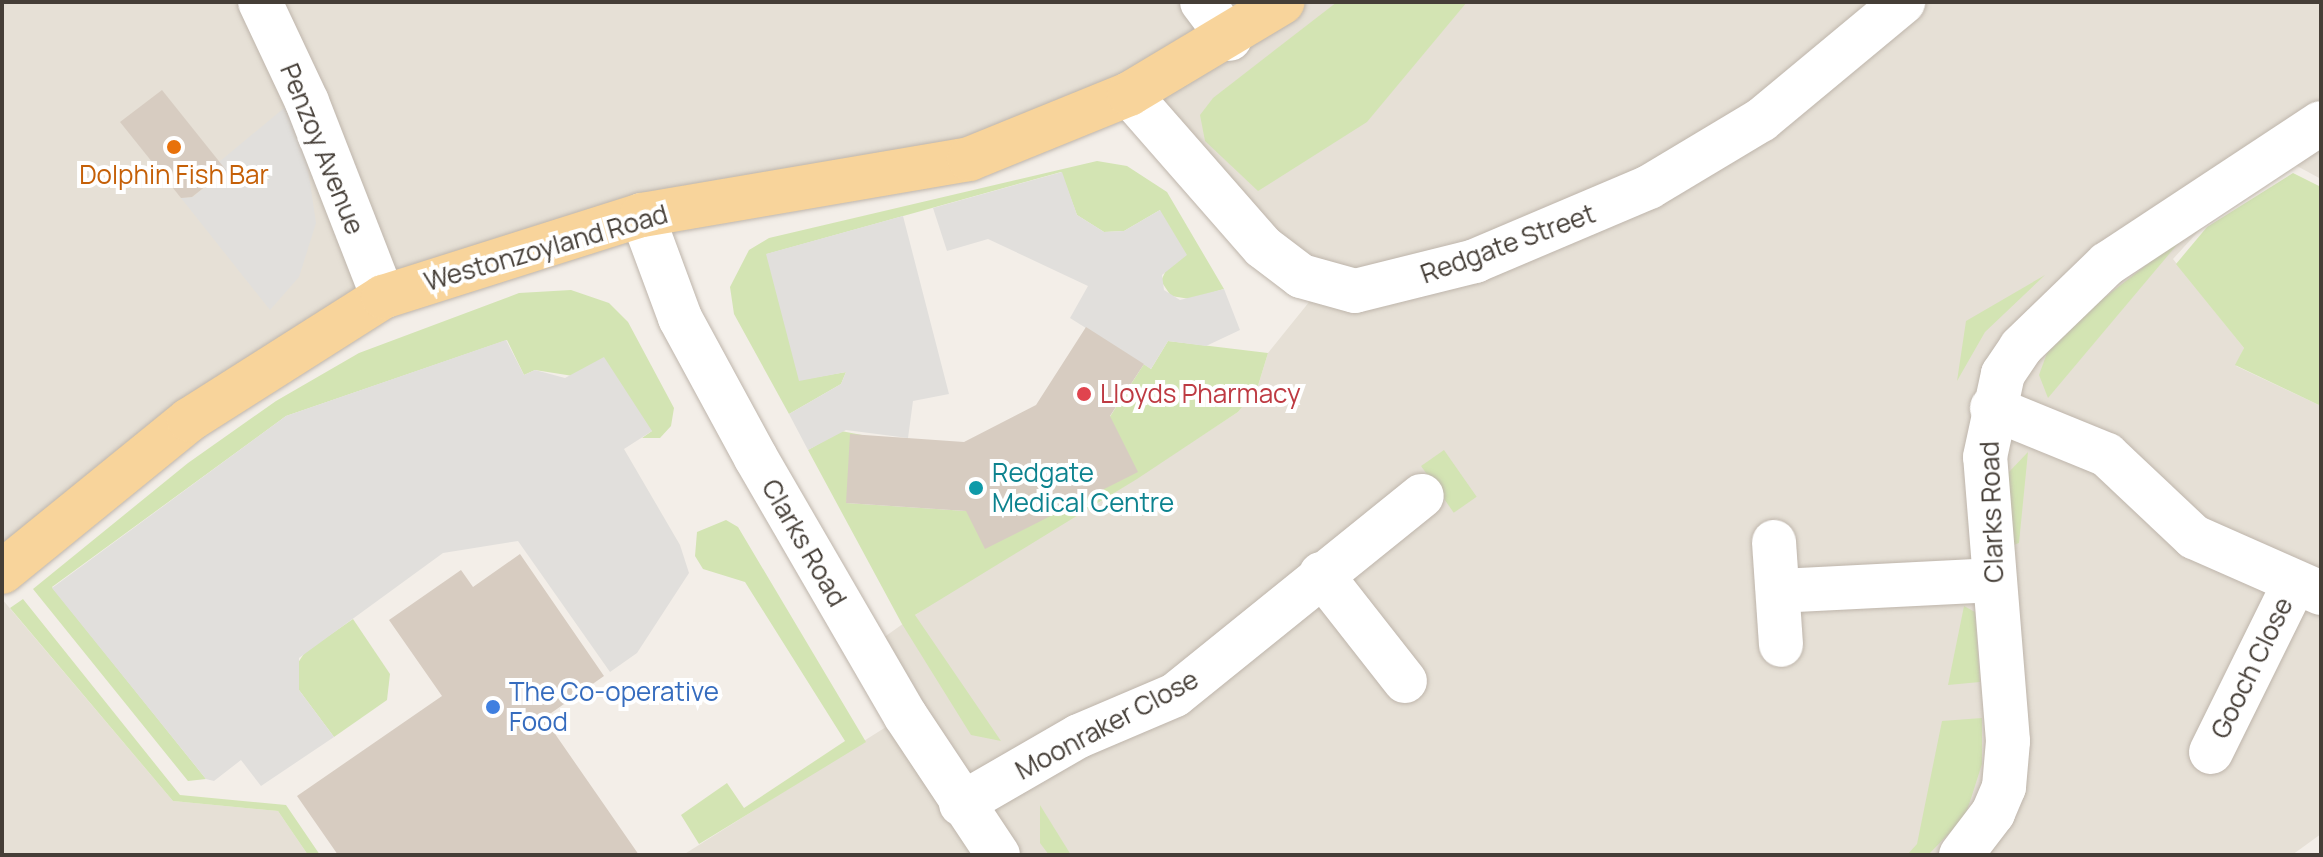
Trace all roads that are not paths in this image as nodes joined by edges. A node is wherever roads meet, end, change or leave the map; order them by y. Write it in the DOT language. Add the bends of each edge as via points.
graph roads {
  1 [pos="260,2"];
  2 [pos="1202,2"];
  3 [pos="1283,2"];
  4 [pos="1903,2"];
  5 [pos="1230,39"];
  6 [pos="1129,94"];
  7 [pos="2321,123"];
  8 [pos="642,215"];
  9 [pos="383,297"];
  10 [pos="1992,408"];
  11 [pos="1422,496"];
  12 [pos="1774,542"];
  13 [pos="2,572"];
  14 [pos="1321,574"];
  15 [pos="1993,580"];
  16 [pos="2307,588"];
  17 [pos="1778,591"];
  18 [pos="1781,645"];
  19 [pos="1405,681"];
  20 [pos="2211,752"];
  21 [pos="961,804"];
  22 [pos="998,855"];
  23 [pos="1961,855"];
  1 -- 9 [label="street, Penzoy Avenue" via="307,102"];
  2 -- 5 [label="street"];
  3 -- 5 [label="main road, Westonzoyland Road"];
  4 -- 6 [label="street, Redgate Street" via="1761,120 1649,187 1475,261 1355,291 1301,276 1263,247"];
  5 -- 6 [label="main road, Westonzoyland Road"];
  6 -- 8 [label="main road, Westonzoyland Road" via="969,159"];
  7 -- 10 [label="street, Clarks Road" via="2107,264 2021,347 2003,374"];
  8 -- 9 [label="main road, Westonzoyland Road"];
  8 -- 21 [label="street, Clarks Road" via="680,318"];
  9 -- 13 [label="main road, Westonzoyland Road" via="189,420"];
  10 -- 15 [label="street, Clarks Road" via="1985,457"];
  10 -- 16 [label="street, Gooch Close" via="2107,455 2194,537"];
  11 -- 14 [label="street, Moonraker Close"];
  12 -- 17 [label="street"];
  14 -- 19 [label="street"];
  14 -- 21 [label="street, Moonraker Close" via="1175,695 1079,736"];
  15 -- 17 [label="street"];
  15 -- 23 [label="street, Clarks Road" via="2008,741 2004,787"];
  16 -- 20 [label="street, Gooch Close"];
  17 -- 18 [label="street"];
  21 -- 22 [label="street, Clarks Road"];
}
